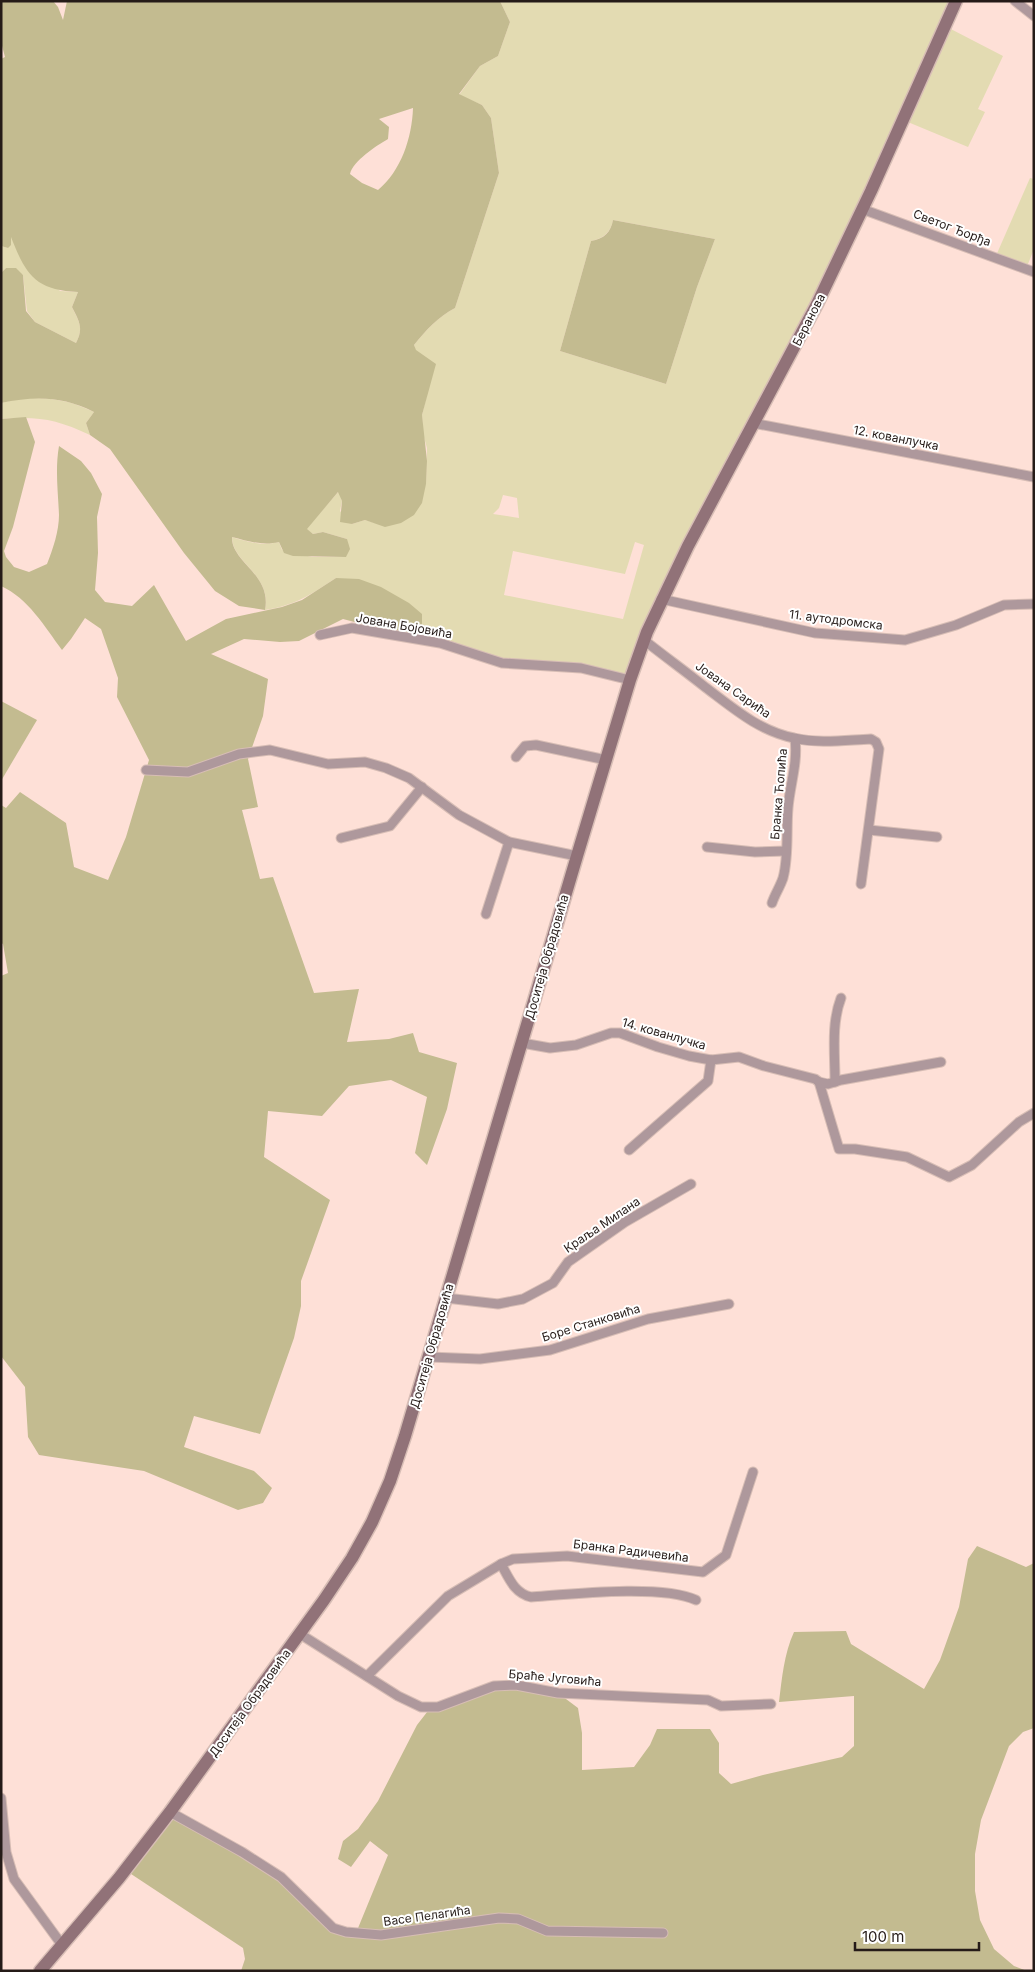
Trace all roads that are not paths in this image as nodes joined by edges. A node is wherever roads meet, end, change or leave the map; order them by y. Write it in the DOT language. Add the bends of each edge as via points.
graph roads {
  1 [pos="956,1"];
  2 [pos="1015,1"];
  3 [pos="1034,16"];
  4 [pos="862,209"];
  5 [pos="1034,272"];
  6 [pos="753,423"];
  7 [pos="1034,477"];
  8 [pos="661,598"];
  9 [pos="1034,604"];
  10 [pos="320,635"];
  11 [pos="645,636"];
  12 [pos="630,680"];
  13 [pos="795,738"];
  14 [pos="516,757"];
  15 [pos="606,760"];
  16 [pos="146,770"];
  17 [pos="422,787"];
  18 [pos="869,830"];
  19 [pos="937,837"];
  20 [pos="341,838"];
  21 [pos="510,842"];
  22 [pos="707,848"];
  23 [pos="786,851"];
  24 [pos="577,856"];
  25 [pos="861,884"];
  26 [pos="772,903"];
  27 [pos="486,914"];
  28 [pos="841,998"];
  29 [pos="522,1043"];
  30 [pos="711,1060"];
  31 [pos="942,1062"];
  32 [pos="818,1082"];
  33 [pos="835,1082"];
  34 [pos="1034,1113"];
  35 [pos="629,1150"];
  36 [pos="690,1184"];
  37 [pos="446,1298"];
  38 [pos="729,1304"];
  39 [pos="429,1358"];
  40 [pos="753,1472"];
  41 [pos="501,1564"];
  42 [pos="696,1600"];
  43 [pos="300,1634"];
  44 [pos="367,1676"];
  45 [pos="771,1704"];
  46 [pos="1,1798"];
  47 [pos="170,1812"];
  48 [pos="663,1933"];
  49 [pos="62,1945"];
  50 [pos="40,1971"];
  1 -- 4 [label="main road, Беранова"];
  2 -- 3 [label="street"];
  4 -- 5 [label="street, Светог Ђорђа"];
  4 -- 6 [label="main road, Беранова" via="817,304"];
  6 -- 7 [label="street, 12. кованлучка"];
  6 -- 8 [label="main road, Беранова"];
  8 -- 9 [label="street, 11. аутодромска" via="815,633 905,640 1004,605"];
  8 -- 11 [label="main road, Беранова"];
  10 -- 12 [label="street, Јована Бојовића" via="352,628 440,643 502,663 581,668"];
  11 -- 12 [label="main road, Доситеја Обрадовића"];
  11 -- 13 [label="street, Јована Сарића" via="737,712 759,726"];
  12 -- 15 [label="main road, Доситеја Обрадовића"];
  13 -- 18 [label="street, Јована Сарића" via="821,741 871,739 876,742 879,749"];
  13 -- 23 [label="street, Бранка Ћопића" via="795,774 790,794"];
  14 -- 15 [label="street" via="525,746 536,745"];
  15 -- 24 [label="main road, Доситеја Обрадовића"];
  16 -- 17 [label="street" via="188,772 239,754 270,750 328,764 365,762 409,778"];
  17 -- 20 [label="street" via="390,826"];
  17 -- 21 [label="street" via="459,814"];
  18 -- 19 [label="street"];
  18 -- 25 [label="street, Јована Сарића"];
  21 -- 24 [label="street"];
  21 -- 27 [label="street"];
  22 -- 23 [label="street, Бранка Ћопића"];
  23 -- 26 [label="street, Бранка Ћопића" via="783,878"];
  24 -- 29 [label="main road, Доситеја Обрадовића"];
  28 -- 33 [label="street" via="836,1011"];
  29 -- 30 [label="street, 14. кованлучка" via="550,1048 576,1045 620,1033 658,1047"];
  29 -- 37 [label="main road, Доситеја Обрадовића"];
  30 -- 32 [label="street, 14. кованлучка" via="740,1057 815,1078"];
  30 -- 35 [label="street, 14. кованлучка" via="708,1081"];
  31 -- 33 [label="street, 14. кованлучка"];
  32 -- 33 [label="street, 14. кованлучка"];
  32 -- 34 [label="street" via="839,1149 907,1157 949,1177 972,1165 1019,1122"];
  36 -- 37 [label="street, Краља Милана" via="625,1222 568,1262 553,1283 523,1299 498,1304"];
  37 -- 39 [label="main road, Доситеја Обрадовића"];
  38 -- 39 [label="street, Боре Станковића" via="648,1319 550,1350 480,1359"];
  39 -- 43 [label="main road, Доситеја Обрадовића" via="396,1463 372,1522 352,1558"];
  40 -- 41 [label="street, Бранка Радичевића" via="726,1555 703,1572 566,1556 513,1559"];
  41 -- 42 [label="street" via="517,1591 531,1597 638,1592 674,1594"];
  41 -- 44 [label="street, Бранка Радичевића" via="448,1596"];
  43 -- 44 [label="street, Браће Југовића"];
  43 -- 47 [label="main road, Доситеја Обрадовића"];
  44 -- 45 [label="street, Браће Југовића" via="421,1707 438,1707 494,1686 516,1685 558,1693 708,1700 721,1706"];
  46 -- 49 [label="street" via="6,1852 14,1879"];
  47 -- 48 [label="street, Васе Пелагића" via="280,1877 333,1928 346,1932 381,1935 500,1918 518,1919 547,1932"];
  47 -- 49 [label="main road, Доситеја Обрадовића"];
  49 -- 50 [label="main road, Доситеја Обрадовића"];
}
